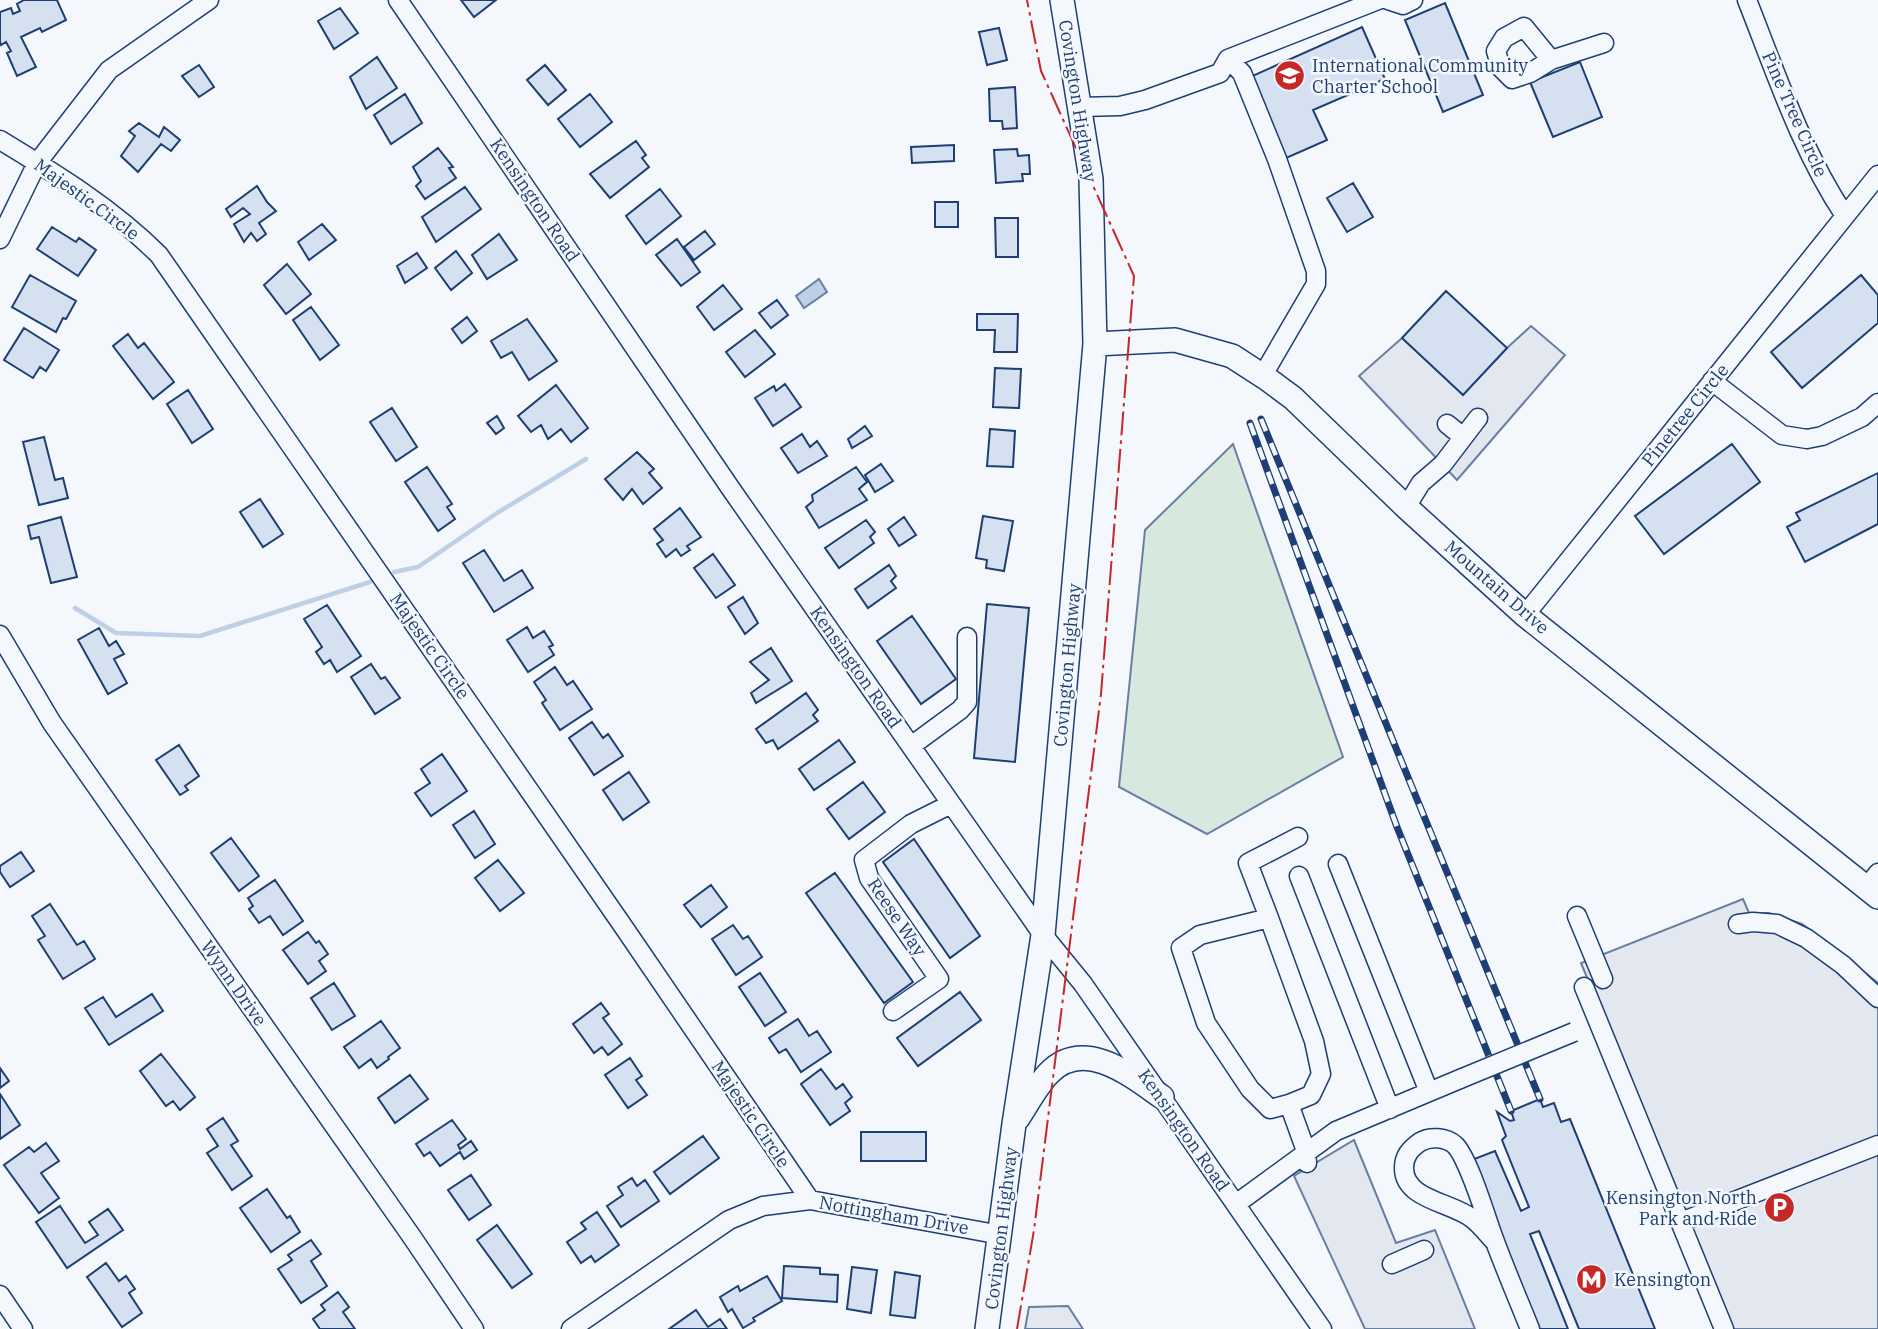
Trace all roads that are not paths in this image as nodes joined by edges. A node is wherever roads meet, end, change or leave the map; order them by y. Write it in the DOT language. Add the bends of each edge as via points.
graph roads {
  1 [pos="209,0"];
  2 [pos="398,0"];
  3 [pos="1062,0"];
  4 [pos="1378,0"];
  5 [pos="1388,0"];
  6 [pos="1413,0"];
  7 [pos="1747,0"];
  8 [pos="1604,43"];
  9 [pos="1228,59"];
  10 [pos="1551,60"];
  11 [pos="1080,107"];
  12 [pos="0,141"];
  13 [pos="37,163"];
  14 [pos="1878,175"];
  15 [pos="1845,216"];
  16 [pos="0,239"];
  17 [pos="1095,344"];
  18 [pos="1263,376"];
  19 [pos="1712,381"];
  20 [pos="1878,403"];
  21 [pos="1478,418"];
  22 [pos="1447,424"];
  23 [pos="1463,437"];
  24 [pos="1406,507"];
  25 [pos="1525,615"];
  26 [pos="0,635"];
  27 [pos="967,637"];
  28 [pos="911,746"];
  29 [pos="951,804"];
  30 [pos="1298,837"];
  31 [pos="1338,864"];
  32 [pos="1299,876"];
  33 [pos="1874,886"];
  34 [pos="1577,916"];
  35 [pos="1269,918"];
  36 [pos="1738,924"];
  37 [pos="1044,935"];
  38 [pos="1603,979"];
  39 [pos="1584,987"];
  40 [pos="1878,998"];
  41 [pos="893,1011"];
  42 [pos="1598,1023"];
  43 [pos="1429,1092"];
  44 [pos="1162,1097"];
  45 [pos="1289,1104"];
  46 [pos="1390,1108"];
  47 [pos="1014,1124"];
  48 [pos="1336,1130"];
  49 [pos="1878,1145"];
  50 [pos="1343,1148"];
  51 [pos="1306,1157"];
  52 [pos="810,1200"];
  53 [pos="1236,1204"];
  54 [pos="1681,1222"];
  55 [pos="1001,1235"];
  56 [pos="1495,1242"];
  57 [pos="1424,1250"];
  58 [pos="1392,1264"];
  59 [pos="0,1295"];
  60 [pos="23,1329"];
  61 [pos="474,1329"];
  62 [pos="571,1329"];
  63 [pos="987,1329"];
  64 [pos="1322,1329"];
  65 [pos="1530,1329"];
  66 [pos="1724,1329"];
  1 -- 13 [label="street" via="109,70"];
  2 -- 28 [label="street, Kensington Road"];
  3 -- 11 [label="main road, Covington Highway"];
  4 -- 9 [label="street"];
  5 -- 6 [label="street" via="1403,5"];
  7 -- 15 [label="street, Pine Tree Circle" via="1804,144"];
  8 -- 10 [label="street"];
  9 -- 11 [label="street" via="1220,73 1145,100"];
  9 -- 18 [label="street" via="1242,73 1316,271 1316,284"];
  11 -- 17 [label="main road, Covington Highway" via="1091,179"];
  12 -- 13 [label="street, Majestic Circle"];
  13 -- 16 [label="street"];
  13 -- 52 [label="street, Majestic Circle" via="80,190 159,255"];
  14 -- 15 [label="street"];
  15 -- 19 [label="street, Pinetree Circle"];
  17 -- 18 [label="main road, Mountain Drive" via="1175,340 1232,356"];
  17 -- 37 [label="main road, Covington Highway"];
  18 -- 24 [label="main road, Mountain Drive" via="1293,398"];
  19 -- 20 [label="street" via="1782,435 1807,439 1862,417"];
  19 -- 25 [label="street, Pinetree Circle"];
  21 -- 23 [label="street"];
  22 -- 23 [label="street"];
  23 -- 24 [label="street"];
  24 -- 25 [label="main road, Mountain Drive"];
  25 -- 33 [label="main road, Mountain Drive"];
  26 -- 61 [label="street, Wynn Drive" via="52,723"];
  27 -- 28 [label="street" via="967,702"];
  28 -- 29 [label="street, Kensington Road"];
  29 -- 37 [label="street, Kensington Road"];
  29 -- 41 [label="street, Reese Way" via="911,824 864,860 869,878 939,979"];
  30 -- 35 [label="street" via="1248,863"];
  31 -- 43 [label="street"];
  32 -- 46 [label="street"];
  34 -- 38 [label="street"];
  35 -- 45 [label="street" via="1314,1041 1321,1074 1311,1095"];
  35 -- 45 [label="street" via="1200,935 1181,948 1206,1023 1250,1089 1270,1109"];
  36 -- 40 [label="street" via="1777,924 1807,938"];
  37 -- 44 [label="street, Kensington Road"];
  37 -- 47 [label="main road, Covington Highway"];
  39 -- 42 [label="street"];
  42 -- 43 [label="street, bridge"];
  42 -- 54 [label="street"];
  43 -- 46 [label="street"];
  44 -- 47 [label="main road" via="1102,1061 1077,1058 1060,1063 1048,1074"];
  44 -- 53 [label="street, Kensington Road"];
  45 -- 51 [label="street"];
  46 -- 48 [label="street"];
  47 -- 55 [label="main road, Covington Highway"];
  48 -- 50 [label="street"];
  48 -- 51 [label="street"];
  49 -- 54 [label="street"];
  51 -- 53 [label="street"];
  52 -- 55 [label="street, Nottingham Drive"];
  52 -- 62 [label="street, Nottingham Drive" via="763,1206 729,1220"];
  53 -- 64 [label="street, Kensington Road"];
  54 -- 66 [label="street"];
  55 -- 63 [label="main road, Covington Highway"];
  56 -- 56 [label="street" via="1464,1158 1454,1144 1442,1138 1424,1139 1413,1147 1405,1157 1407,1183 1417,1193 1474,1219"];
  56 -- 65 [label="street"];
  57 -- 58 [label="street"];
  59 -- 60 [label="street"];
}
